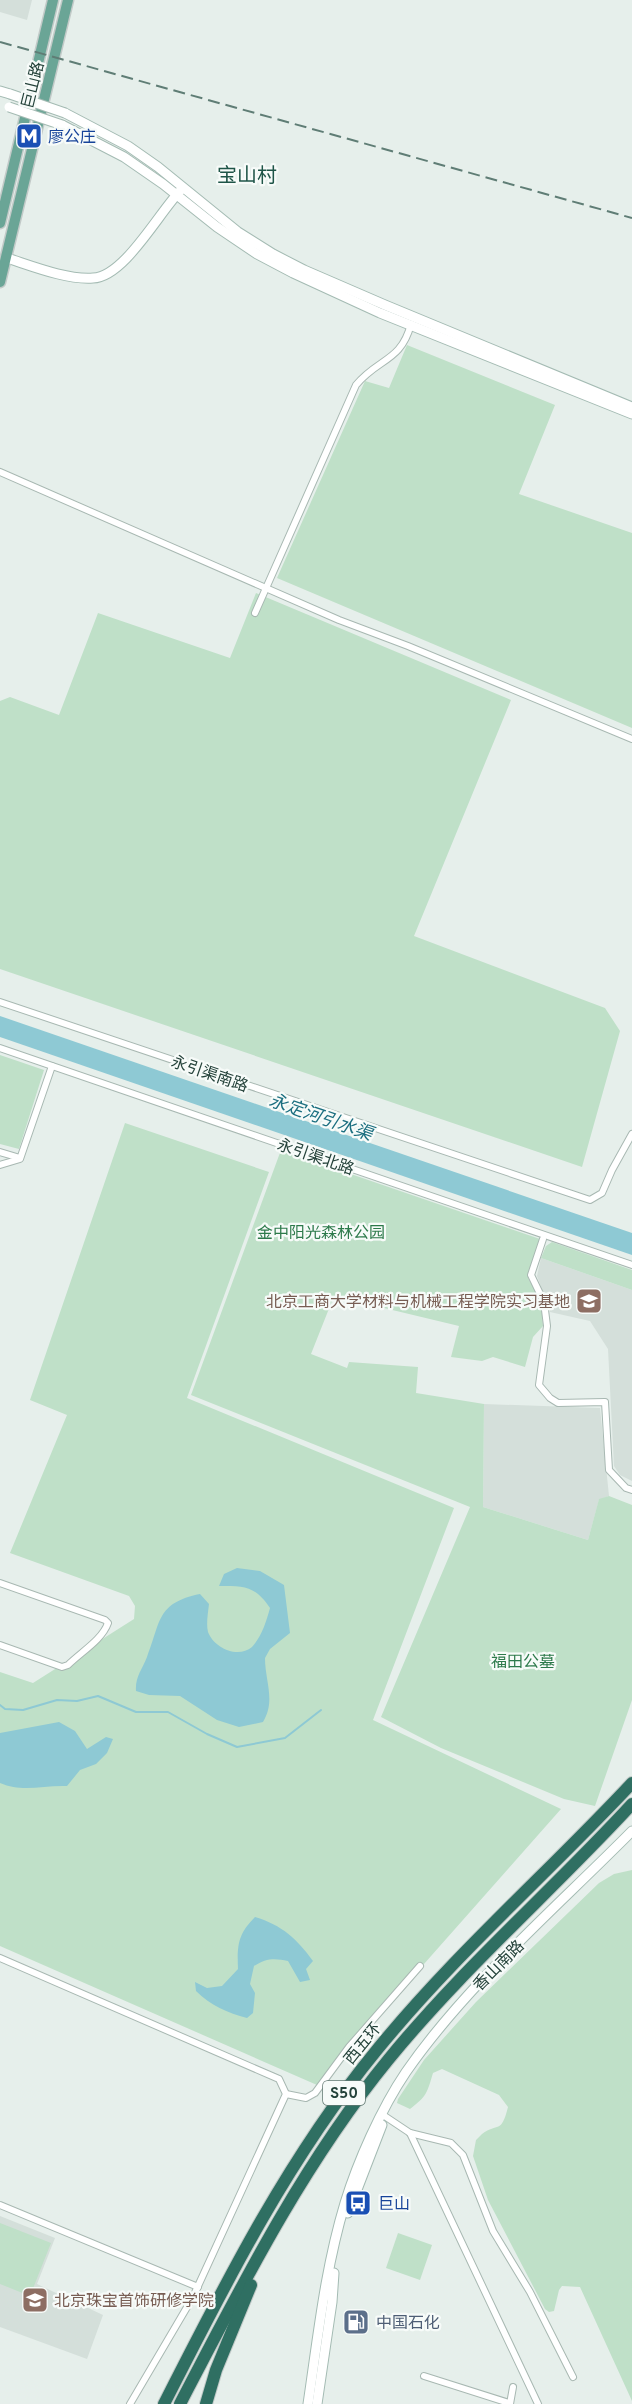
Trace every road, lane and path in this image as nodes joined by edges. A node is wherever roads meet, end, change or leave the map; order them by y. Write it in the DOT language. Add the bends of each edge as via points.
graph roads {
  1 [pos="53,0"];
  2 [pos="68,0"];
  3 [pos="0,92"];
  4 [pos="4,106"];
  5 [pos="180,191"];
  6 [pos="0,223"];
  7 [pos="7,258"];
  8 [pos="0,282"];
  9 [pos="411,323"];
  10 [pos="632,407"];
  11 [pos="632,414"];
  12 [pos="0,472"];
  13 [pos="267,588"];
  14 [pos="255,614"];
  15 [pos="632,739"];
  16 [pos="0,1002"];
  17 [pos="0,1048"];
  18 [pos="52,1065"];
  19 [pos="632,1134"];
  20 [pos="0,1152"];
  21 [pos="20,1158"];
  22 [pos="0,1165"];
  23 [pos="543,1239"];
  24 [pos="632,1264"];
  25 [pos="632,1490"];
  26 [pos="0,1583"];
  27 [pos="0,1645"];
  28 [pos="632,1783"];
  29 [pos="632,1804"];
  30 [pos="632,1831"];
  31 [pos="0,1958"];
  32 [pos="420,1966"];
  33 [pos="286,2094"];
  34 [pos="383,2115"];
  35 [pos="410,2133"];
  36 [pos="0,2205"];
  37 [pos="271,2237"];
  38 [pos="198,2287"];
  39 [pos="424,2376"];
  40 [pos="178,2377"];
  41 [pos="573,2377"];
  42 [pos="513,2387"];
  43 [pos="510,2403"];
  44 [pos="130,2404"];
  45 [pos="160,2404"];
  46 [pos="164,2404"];
  47 [pos="180,2404"];
  48 [pos="206,2404"];
  49 [pos="308,2404"];
  50 [pos="317,2404"];
  51 [pos="538,2404"];
  1 -- 6 [label="main road, 巨山路"];
  2 -- 7 [label="main road, 巨山路"];
  3 -- 5 [label="main road, bridge" via="65,113 128,146"];
  4 -- 5 [label="main road, bridge" via="62,125"];
  5 -- 7 [label="main road" via="118,268 102,277 80,278"];
  5 -- 9 [label="main road" via="217,227 257,254"];
  5 -- 10 [label="main road" via="238,232 304,270"];
  7 -- 8 [label="main road, 巨山路"];
  9 -- 11 [label="main road"];
  9 -- 13 [label="street" via="398,353 368,371 356,385"];
  12 -- 13 [label="street"];
  13 -- 14 [label="street"];
  13 -- 15 [label="street"];
  16 -- 19 [label="street, 永引渠南路" via="590,1200 602,1194"];
  17 -- 18 [label="street, 永引渠北路"];
  18 -- 21 [label="street"];
  18 -- 24 [label="street, 永引渠北路"];
  20 -- 21 [label="street"];
  21 -- 22 [label="street"];
  23 -- 25 [label="street" via="531,1275 544,1302 547,1326 539,1385 558,1403 605,1402 609,1470"];
  26 -- 27 [label="street" via="108,1623 99,1638 62,1667"];
  28 -- 40 [label="highway, 西五环 / S50" via="424,1995 375,2052 305,2148"];
  29 -- 37 [label="highway, 西五环 / S50" via="435,2004 387,2061 317,2156"];
  30 -- 34 [label="main road, 香山南路" via="452,2013 406,2073"];
  31 -- 33 [label="street" via="279,2079"];
  32 -- 33 [label="street" via="349,2047 315,2093 306,2098"];
  33 -- 38 [label="street"];
  34 -- 35 [label="street"];
  34 -- 49 [label="main road, 香山南路" via="355,2174 335,2239"];
  34 -- 50 [label="main road, 香山南路" via="381,2132 339,2242"];
  35 -- 41 [label="street" via="451,2143 463,2156 493,2231 530,2292"];
  35 -- 51 [label="street"];
  36 -- 38 [label="street"];
  37 -- 47 [label="highway, 西五环 / S50"];
  37 -- 48 [label="highway" via="216,2370"];
  38 -- 44 [label="street"];
  39 -- 43 [label="street"];
  40 -- 45 [label="highway"];
  40 -- 46 [label="highway, 西五环 / S50"];
  42 -- 43 [label="street"];
}
